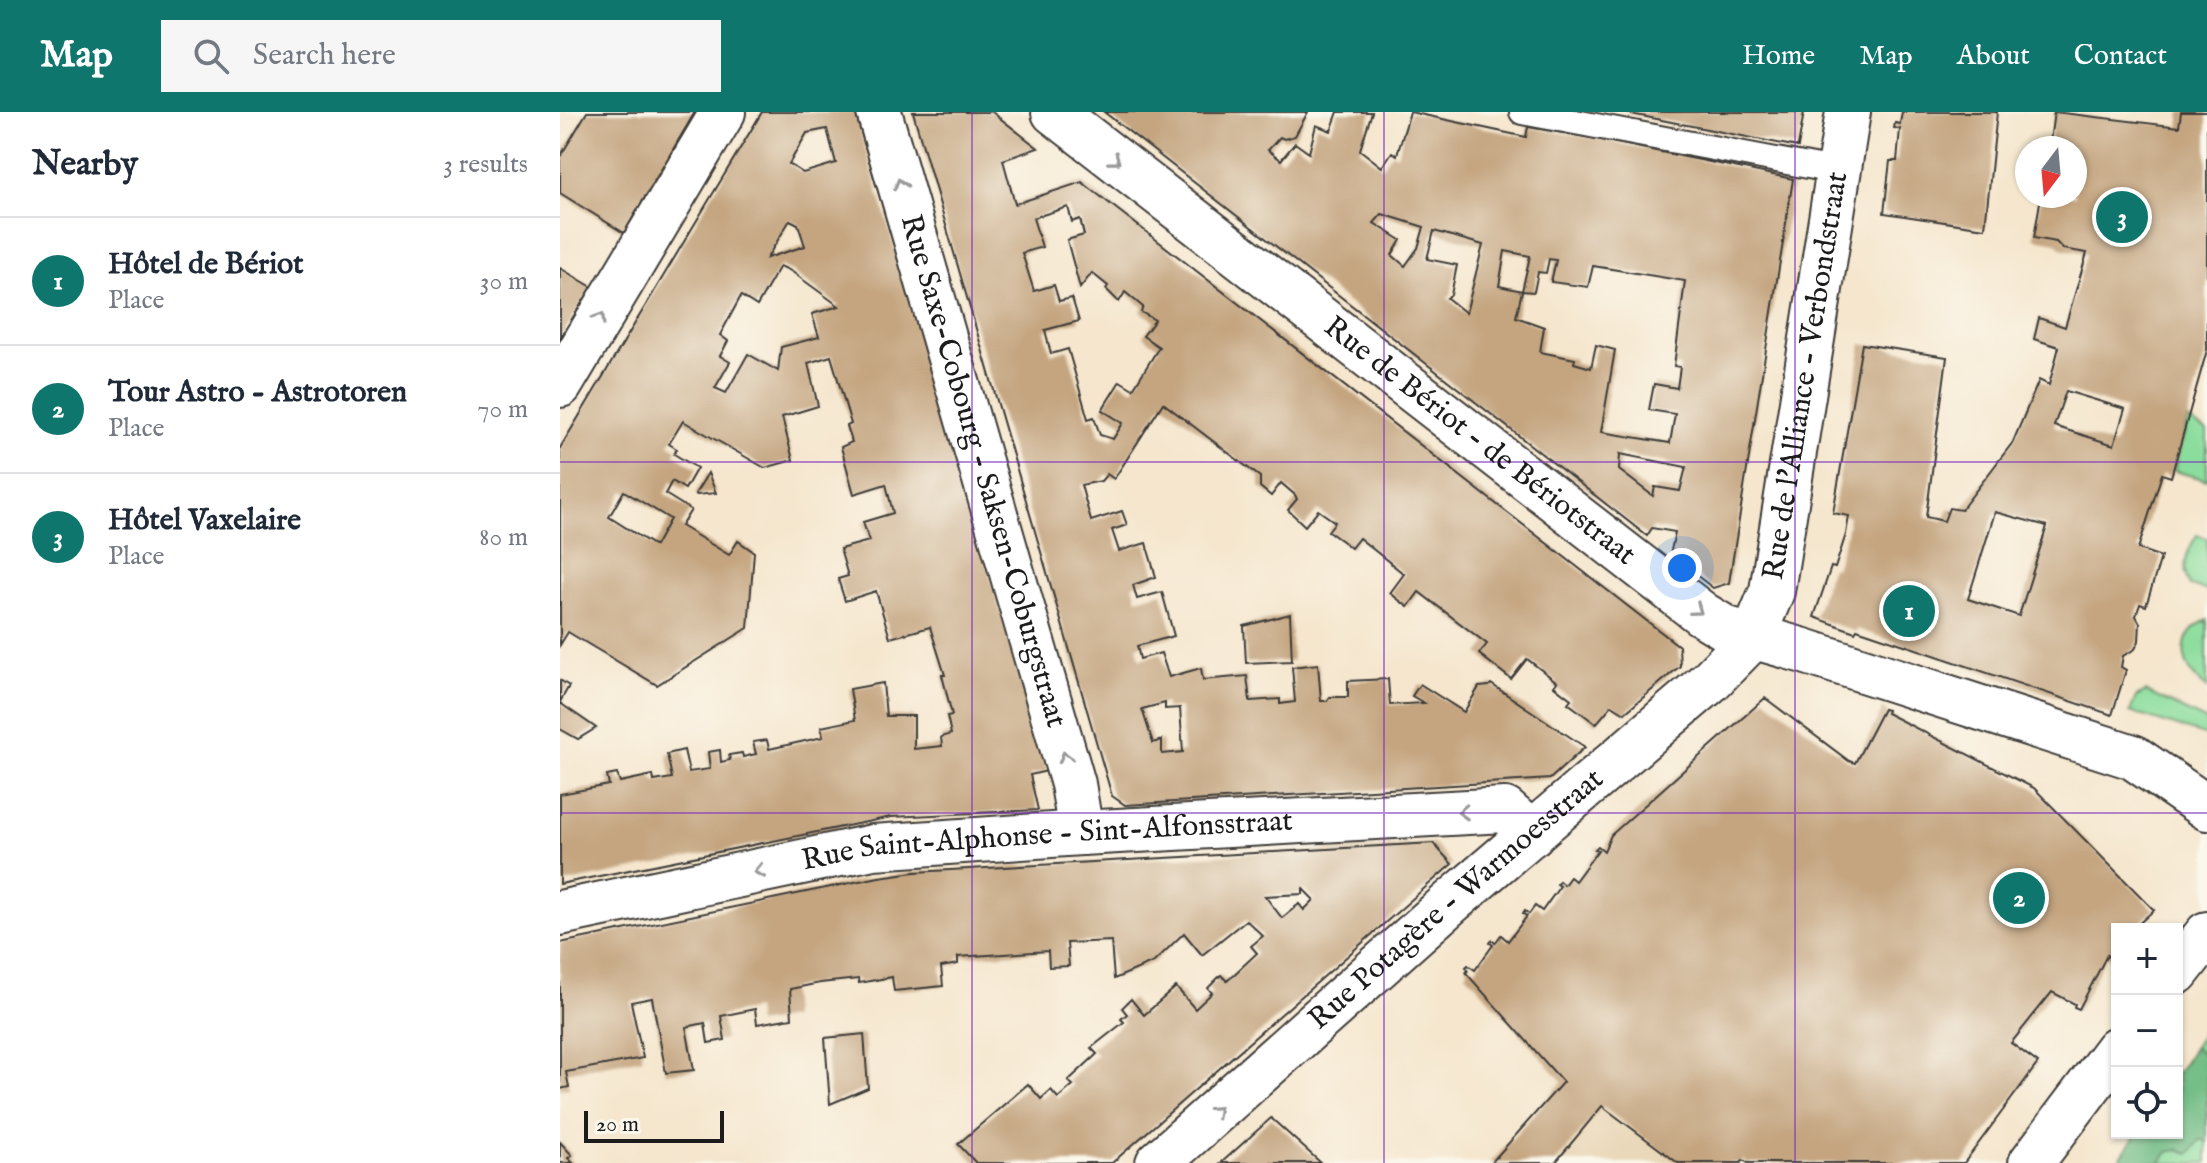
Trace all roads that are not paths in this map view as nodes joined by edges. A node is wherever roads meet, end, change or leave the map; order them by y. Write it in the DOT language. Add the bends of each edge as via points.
graph roads {
  1 [pos="723,112"];
  2 [pos="879,112"];
  3 [pos="1054,112"];
  4 [pos="1522,112"];
  5 [pos="1848,112"];
  6 [pos="1840,172"];
  7 [pos="560,385"];
  8 [pos="1753,637"];
  9 [pos="2207,808"];
  10 [pos="1081,833"];
  11 [pos="1532,834"];
  12 [pos="560,913"];
  13 [pos="2207,934"];
  14 [pos="2183,964"];
  15 [pos="2111,1057"];
  16 [pos="1158,1163"];
  17 [pos="2031,1163"];
  7 -- 1 [label="street, one-way"];
  10 -- 2 [label="street, Rue Saxe-Cobourg - Saksen-Coburgstraat, one-way" via="1073,784"];
  3 -- 8 [label="street, Rue de Bériot - de Bériotstraat, one-way" via="1702,614"];
  4 -- 6 [label="lane"];
  5 -- 6 [label="street, Rue de l'Alliance - Verbondstraat"];
  6 -- 8 [label="street, Rue de l'Alliance - Verbondstraat" via="1772,591"];
  8 -- 9 [label="street, Rue de Bériot - de Bériotstraat" via="2133,757"];
  8 -- 11 [label="street, Rue Potagère - Warmoesstraat" via="1710,681"];
  11 -- 10 [label="street, Rue Saint-Alphonse - Sint-Alfonsstraat, one-way" via="1505,810"];
  10 -- 12 [label="street, Rue Saint-Alphonse - Sint-Alfonsstraat, one-way" via="873,847"];
  16 -- 11 [label="street, Rue Potagère - Warmoesstraat, one-way"];
  13 -- 14 [label="street"];
  15 -- 17 [label="street"];
}
